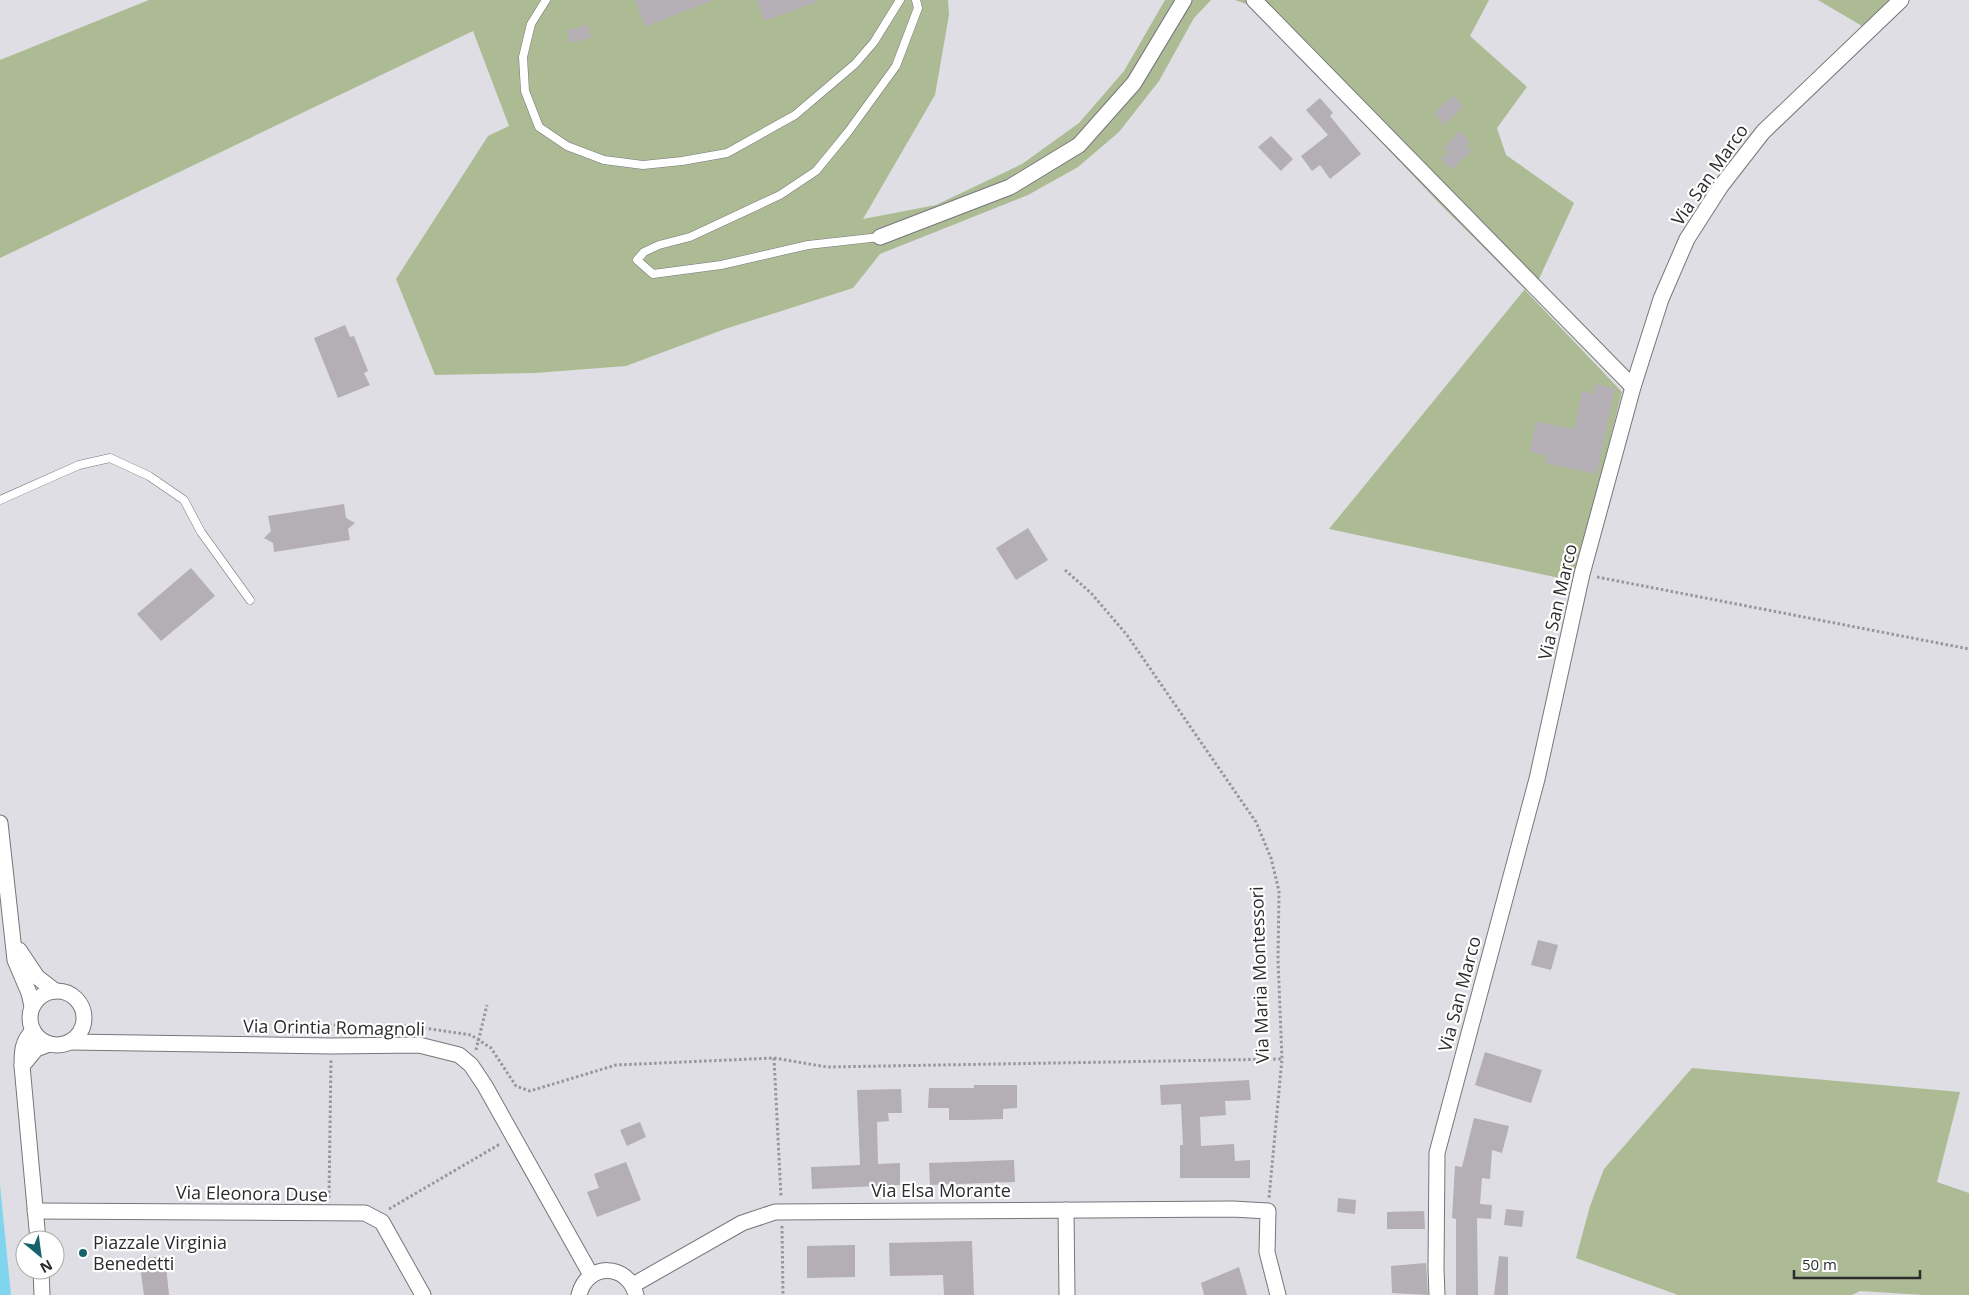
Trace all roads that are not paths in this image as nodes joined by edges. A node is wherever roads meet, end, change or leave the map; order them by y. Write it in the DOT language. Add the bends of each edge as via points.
graph roads {
  1 [pos="546,0"];
  2 [pos="900,0"];
  3 [pos="916,0"];
  4 [pos="1184,0"];
  5 [pos="1254,0"];
  6 [pos="1901,0"];
  7 [pos="880,237"];
  8 [pos="1633,387"];
  9 [pos="0,500"];
  10 [pos="250,600"];
  11 [pos="0,823"];
  12 [pos="15,942"];
  13 [pos="55,991"];
  14 [pos="32,1006"];
  15 [pos="84,1015"];
  16 [pos="33,1030"];
  17 [pos="70,1042"];
  18 [pos="112,1042"];
  19 [pos="49,1044"];
  20 [pos="22,1066"];
  21 [pos="1066,1210"];
  22 [pos="35,1211"];
  23 [pos="37,1230"];
  24 [pos="591,1275"];
  25 [pos="41,1280"];
  26 [pos="635,1290"];
  27 [pos="42,1295"];
  28 [pos="423,1295"];
  29 [pos="579,1295"];
  30 [pos="1067,1295"];
  31 [pos="1278,1295"];
  32 [pos="1437,1295"];
  1 -- 2 [label="lane" via="531,24 523,57 525,91 539,127 567,146 604,160 643,166 727,153 795,115 855,64 874,42"];
  3 -- 7 [label="lane" via="918,8 896,66 816,171 780,196 690,237 644,252 637,260 653,274 721,265 808,245"];
  4 -- 7 [label="street" via="1134,83 1079,145 1010,187"];
  5 -- 8 [label="street"];
  6 -- 8 [label="street, Via San Marco" via="1764,132 1721,186 1687,239 1661,299"];
  8 -- 32 [label="street, Via San Marco" via="1582,574 1537,779 1437,1153"];
  9 -- 10 [label="lane" via="79,466 110,458 149,476 184,500 201,532"];
  11 -- 12 [label="street"];
  12 -- 13 [label="street" via="23,960"];
  12 -- 14 [label="street" via="15,960"];
  13 -- 14 [label="street" via="42,995"];
  13 -- 15 [label="street" via="74,997"];
  14 -- 16 [label="street" via="30,1023"];
  15 -- 17 [label="street" via="81,1030"];
  15 -- 18 [label="street" via="91,1026"];
  16 -- 19 [label="street"];
  16 -- 20 [label="street" via="22,1047"];
  17 -- 18 [label="street, Via Orintia Romagnoli"];
  17 -- 19 [label="street"];
  18 -- 24 [label="street, Via Orintia Romagnoli" via="419,1045 459,1055 471,1065"];
  19 -- 20 [label="street" via="36,1049"];
  20 -- 22 [label="street"];
  21 -- 26 [label="street, Via Elsa Morante" via="782,1212 742,1223"];
  21 -- 30 [label="street"];
  21 -- 31 [label="street, Via Elsa Morante" via="1268,1211 1267,1252"];
  22 -- 23 [label="street"];
  22 -- 28 [label="street, Via Eleonora Duse" via="364,1213 382,1222"];
  24 -- 26 [label="street" via="610,1270 619,1272"];
  24 -- 29 [label="street"];
  25 -- 27 [label="street"];
}
